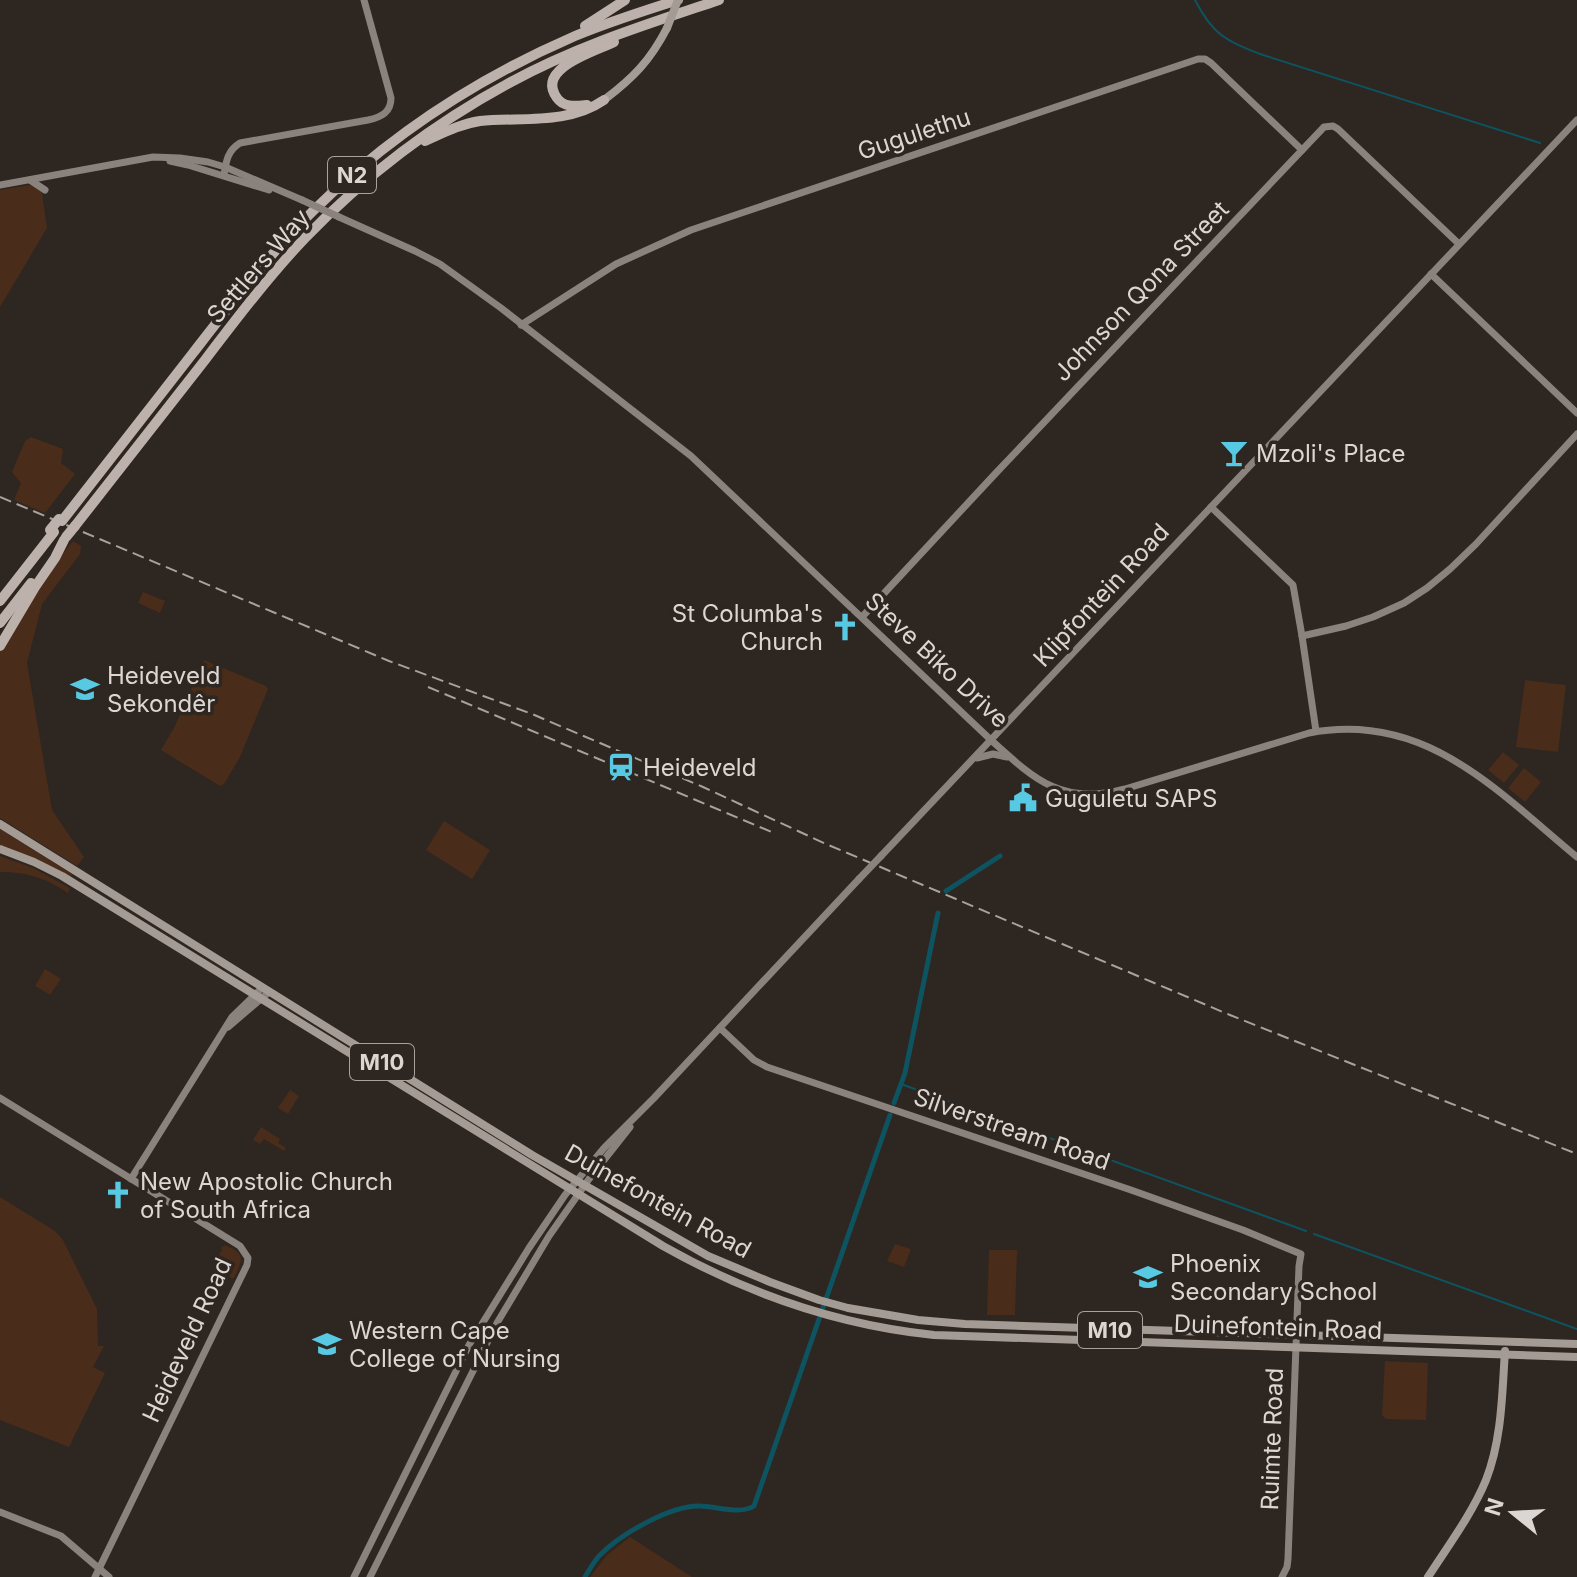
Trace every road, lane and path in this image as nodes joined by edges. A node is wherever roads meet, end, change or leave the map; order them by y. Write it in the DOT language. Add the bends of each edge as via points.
graph roads {
  1 [pos="364,0"];
  2 [pos="625,0"];
  3 [pos="678,0"];
  4 [pos="719,0"];
  5 [pos="664,24"];
  6 [pos="531,57"];
  7 [pos="604,100"];
  8 [pos="1577,120"];
  9 [pos="1302,150"];
  10 [pos="225,171"];
  11 [pos="29,180"];
  12 [pos="0,185"];
  13 [pos="45,190"];
  14 [pos="339,211"];
  15 [pos="1459,244"];
  16 [pos="1431,274"];
  17 [pos="523,324"];
  18 [pos="1577,413"];
  19 [pos="1577,434"];
  20 [pos="1211,507"];
  21 [pos="52,531"];
  22 [pos="65,538"];
  23 [pos="0,591"];
  24 [pos="0,601"];
  25 [pos="862,617"];
  26 [pos="0,623"];
  27 [pos="1302,636"];
  28 [pos="0,646"];
  29 [pos="1316,731"];
  30 [pos="992,741"];
  31 [pos="975,759"];
  32 [pos="1013,760"];
  33 [pos="0,824"];
  34 [pos="0,849"];
  35 [pos="1577,857"];
  36 [pos="261,993"];
  37 [pos="720,1028"];
  38 [pos="0,1098"];
  39 [pos="131,1179"];
  40 [pos="581,1186"];
  41 [pos="570,1188"];
  42 [pos="1301,1254"];
  43 [pos="1296,1336"];
  44 [pos="1505,1342"];
  45 [pos="1577,1344"];
  46 [pos="1296,1348"];
  47 [pos="1504,1355"];
  48 [pos="1577,1357"];
  49 [pos="0,1512"];
  50 [pos="99,1568"];
  51 [pos="95,1577"];
  52 [pos="109,1577"];
  53 [pos="354,1577"];
  54 [pos="370,1577"];
  55 [pos="1282,1577"];
  56 [pos="1428,1577"];
  1 -- 10 [label="street" via="391,98 388,111 377,118 238,144"];
  2 -- 6 [label="highway"];
  3 -- 5 [label="main road, bridge"];
  3 -- 6 [label="highway, Settlers Way / N2"];
  4 -- 5 [label="highway, Settlers Way / N2"];
  5 -- 7 [label="main road" via="645,64"];
  5 -- 7 [label="highway" via="572,61 556,75 554,92 562,103"];
  5 -- 14 [label="highway, Settlers Way / N2" via="612,36 560,57 482,98 395,157"];
  6 -- 21 [label="highway, Settlers Way / N2, bridge" via="412,128 312,213 272,254"];
  7 -- 14 [label="highway" via="568,115 476,122 445,131 410,150"];
  8 -- 15 [label="street, Klipfontein Road"];
  9 -- 15 [label="street, Johnson Qona Street" via="1324,127 1334,126"];
  9 -- 17 [label="street, Gugulethu" via="1211,63 1198,59 691,230 616,264"];
  9 -- 25 [label="street, Johnson Qona Street"];
  10 -- 11 [label="street, Steve Biko Drive" via="144,160"];
  10 -- 14 [label="street, Steve Biko Drive, bridge"];
  11 -- 12 [label="street, Steve Biko Drive"];
  11 -- 13 [label="street"];
  14 -- 17 [label="street, Steve Biko Drive" via="427,257"];
  14 -- 22 [label="highway, Settlers Way / N2, bridge" via="257,292"];
  15 -- 16 [label="street, Klipfontein Road"];
  16 -- 18 [label="street"];
  16 -- 20 [label="street, Klipfontein Road"];
  17 -- 25 [label="street, Steve Biko Drive" via="691,456"];
  19 -- 27 [label="street" via="1427,588 1373,617"];
  20 -- 27 [label="street" via="1293,585"];
  20 -- 30 [label="street, Klipfontein Road"];
  21 -- 23 [label="highway"];
  21 -- 24 [label="highway, Settlers Way / N2"];
  22 -- 26 [label="highway, Settlers Way / N2"];
  22 -- 28 [label="highway"];
  25 -- 30 [label="street, Steve Biko Drive"];
  27 -- 29 [label="street"];
  29 -- 32 [label="street, Steve Biko Drive" via="1099,794 1056,788"];
  29 -- 35 [label="street, Steve Biko Drive" via="1381,732 1442,752"];
  30 -- 31 [label="street, Klipfontein Road"];
  30 -- 32 [label="street, Steve Biko Drive"];
  31 -- 32 [label="street" via="996,754"];
  31 -- 37 [label="street, Klipfontein Road, bridge"];
  33 -- 36 [label="main road, Duinefontein Road / M10"];
  34 -- 36 [label="main road, Duinefontein Road / M10" via="62,876"];
  36 -- 39 [label="street" via="234,1014"];
  36 -- 40 [label="main road, Duinefontein Road / M10"];
  36 -- 41 [label="main road, Duinefontein Road / M10"];
  37 -- 40 [label="street, Klipfontein Road" via="604,1148"];
  37 -- 42 [label="street, Silverstream Road" via="767,1067 1131,1190"];
  38 -- 39 [label="street, Heideveld Road"];
  39 -- 50 [label="street, Heideveld Road" via="240,1246 249,1260"];
  40 -- 41 [label="main road, Duinefontein Road / M10"];
  40 -- 43 [label="main road, Duinefontein Road / M10" via="708,1256 833,1304 936,1322"];
  40 -- 46 [label="main road, Duinefontein Road / M10" via="702,1268 831,1317 934,1335"];
  40 -- 54 [label="street, Klipfontein Road" via="497,1323"];
  41 -- 53 [label="street" via="469,1345"];
  42 -- 43 [label="street, Ruimte Road"];
  43 -- 44 [label="main road, Duinefontein Road / M10"];
  43 -- 46 [label="street, Ruimte Road"];
  44 -- 45 [label="main road, Duinefontein Road / M10"];
  44 -- 47 [label="main road"];
  46 -- 47 [label="main road, Duinefontein Road / M10"];
  46 -- 55 [label="street, Ruimte Road" via="1288,1559"];
  47 -- 48 [label="main road, Duinefontein Road / M10"];
  47 -- 56 [label="main road" via="1499,1432 1489,1471"];
  49 -- 50 [label="street" via="61,1536"];
  50 -- 51 [label="street, Heideveld Road"];
  50 -- 52 [label="street"];
}
